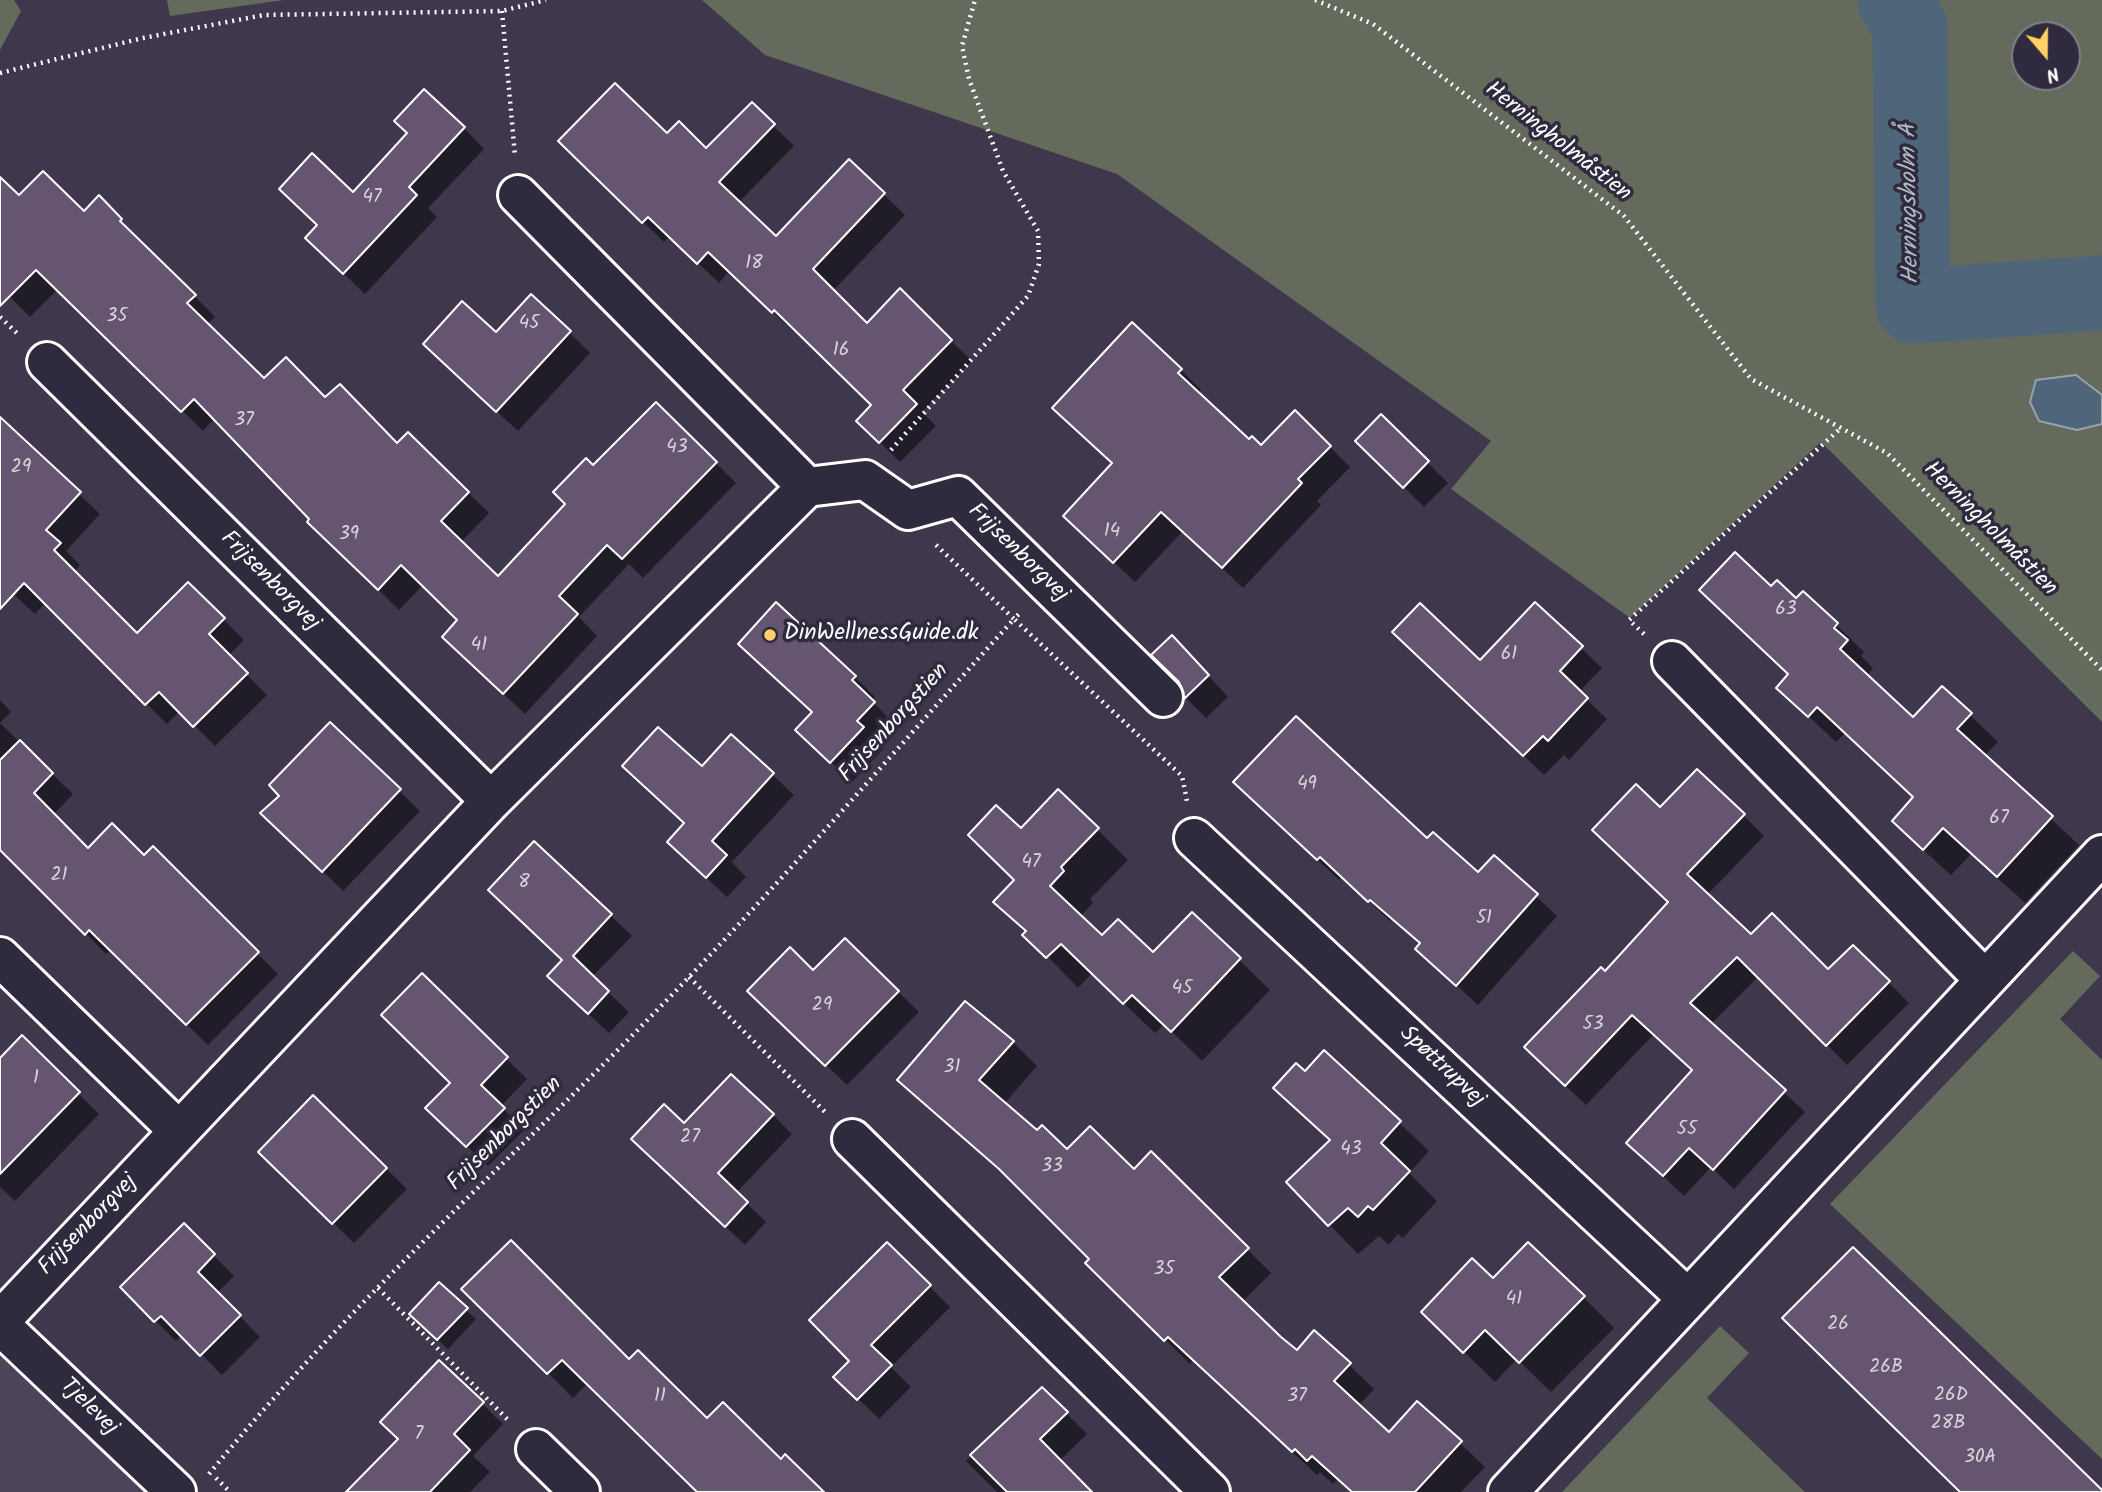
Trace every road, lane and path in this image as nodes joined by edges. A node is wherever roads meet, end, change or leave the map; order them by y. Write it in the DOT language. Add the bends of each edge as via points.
graph roads {
  1 [pos="546,0"];
  2 [pos="975,0"];
  3 [pos="1315,0"];
  4 [pos="502,10"];
  5 [pos="0,73"];
  6 [pos="518,195"];
  7 [pos="47,362"];
  8 [pos="1841,428"];
  9 [pos="865,480"];
  10 [pos="807,487"];
  11 [pos="1672,661"];
  12 [pos="2102,670"];
  13 [pos="1163,696"];
  14 [pos="491,801"];
  15 [pos="1194,838"];
  16 [pos="2102,855"];
  17 [pos="0,957"];
  18 [pos="689,977"];
  19 [pos="1985,981"];
  20 [pos="179,1131"];
  21 [pos="852,1139"];
  22 [pos="378,1288"];
  23 [pos="1688,1299"];
  24 [pos="0,1323"];
  25 [pos="536,1449"];
  26 [pos="175,1487"];
  27 [pos="580,1492"];
  28 [pos="1210,1492"];
  29 [pos="1508,1492"];
  1 -- 4 [label="path"];
  2 -- 9 [label="path" via="962,46 969,79 1003,171 1038,231 1039,264 1028,296"];
  3 -- 8 [label="path, Herningholmåstien" via="1373,24 1624,216 1751,379"];
  4 -- 5 [label="path" via="264,15 143,37"];
  4 -- 6 [label="path"];
  6 -- 10 [label="street"];
  7 -- 14 [label="street, Frijsenborgvej"];
  8 -- 11 [label="path" via="1629,620"];
  8 -- 12 [label="path, Herningholmåstien" via="1887,453"];
  9 -- 10 [label="street"];
  9 -- 13 [label="street, Frijsenborgvej" via="908,510 958,496"];
  10 -- 14 [label="street, Frijsenborgvej"];
  11 -- 19 [label="street"];
  14 -- 20 [label="street, Frijsenborgvej"];
  15 -- 18 [label="path, Frijsenborgstien" via="1182,776 1014,619"];
  15 -- 23 [label="street, Spøttrupvej"];
  16 -- 19 [label="street"];
  17 -- 20 [label="street"];
  18 -- 21 [label="path"];
  18 -- 22 [label="path, Frijsenborgstien"];
  19 -- 23 [label="street"];
  20 -- 24 [label="street, Frijsenborgvej"];
  21 -- 28 [label="street"];
  22 -- 25 [label="path"];
  22 -- 26 [label="path, Frijsenborgstien"];
  23 -- 29 [label="street"];
  24 -- 26 [label="street, Tjelevej"];
  25 -- 27 [label="street"];
}
